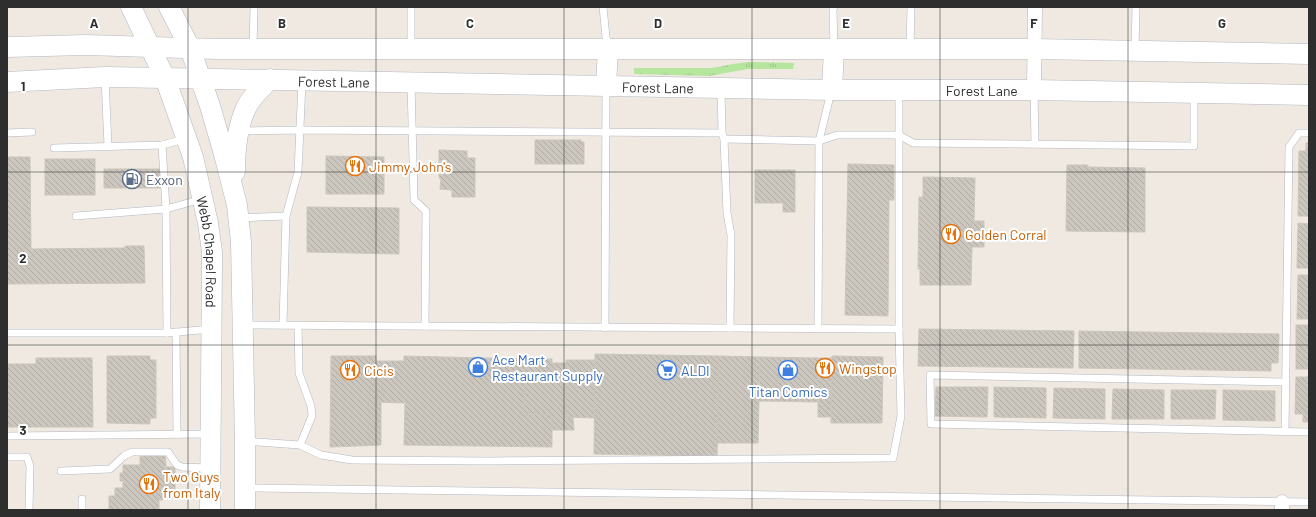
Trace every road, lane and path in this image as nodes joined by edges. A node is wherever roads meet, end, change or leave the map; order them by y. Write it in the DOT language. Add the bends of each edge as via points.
graph roads {
  1 [pos="131,7"];
  2 [pos="169,7"];
  3 [pos="254,7"];
  4 [pos="411,7"];
  5 [pos="603,7"];
  6 [pos="834,7"];
  7 [pos="911,7"];
  8 [pos="1035,7"];
  9 [pos="1136,7"];
  10 [pos="150,46"];
  11 [pos="7,47"];
  12 [pos="190,48"];
  13 [pos="608,48"];
  14 [pos="253,49"];
  15 [pos="411,49"];
  16 [pos="834,49"];
  17 [pos="910,49"];
  18 [pos="1034,49"];
  19 [pos="1135,52"];
  20 [pos="1309,54"];
  21 [pos="105,78"];
  22 [pos="165,78"];
  23 [pos="200,78"];
  24 [pos="270,79"];
  25 [pos="302,80"];
  26 [pos="7,82"];
  27 [pos="411,82"];
  28 [pos="606,86"];
  29 [pos="721,88"];
  30 [pos="832,90"];
  31 [pos="899,90"];
  32 [pos="1034,90"];
  33 [pos="1194,93"];
  34 [pos="1309,95"];
  35 [pos="300,130"];
  36 [pos="239,131"];
  37 [pos="412,131"];
  38 [pos="32,132"];
  39 [pos="606,132"];
  40 [pos="7,133"];
  41 [pos="1309,133"];
  42 [pos="899,135"];
  43 [pos="723,136"];
  44 [pos="187,138"];
  45 [pos="819,141"];
  46 [pos="1035,144"];
  47 [pos="162,145"];
  48 [pos="108,146"];
  49 [pos="54,148"];
  50 [pos="235,196"];
  51 [pos="202,199"];
  52 [pos="166,210"];
  53 [pos="76,216"];
  54 [pos="286,216"];
  55 [pos="239,218"];
  56 [pos="243,325"];
  57 [pos="283,325"];
  58 [pos="298,326"];
  59 [pos="425,326"];
  60 [pos="605,328"];
  61 [pos="730,328"];
  62 [pos="213,329"];
  63 [pos="818,329"];
  64 [pos="899,329"];
  65 [pos="176,332"];
  66 [pos="7,333"];
  67 [pos="167,333"];
  68 [pos="1285,382"];
  69 [pos="1285,432"];
  70 [pos="1309,432"];
  71 [pos="177,434"];
  72 [pos="212,434"];
  73 [pos="7,436"];
  74 [pos="245,441"];
  75 [pos="300,445"];
  76 [pos="7,457"];
  77 [pos="211,468"];
  78 [pos="60,471"];
  79 [pos="245,488"];
  80 [pos="82,499"];
  81 [pos="1309,502"];
  82 [pos="1282,506"];
  83 [pos="29,510"];
  84 [pos="82,510"];
  85 [pos="210,510"];
  86 [pos="245,510"];
  1 -- 10 [label="main road, Webb Chapel Road"];
  2 -- 12 [label="main road"];
  3 -- 14 [label="lane"];
  4 -- 15 [label="lane"];
  5 -- 13 [label="lane"];
  6 -- 16 [label="lane"];
  7 -- 17 [label="lane"];
  8 -- 18 [label="street"];
  9 -- 19 [label="lane"];
  10 -- 11 [label="main road"];
  10 -- 12 [label="main road"];
  10 -- 22 [label="main road, Webb Chapel Road"];
  12 -- 14 [label="main road"];
  12 -- 23 [label="main road"];
  13 -- 15 [label="main road"];
  13 -- 16 [label="main road"];
  13 -- 28 [label="main road"];
  14 -- 15 [label="main road"];
  15 -- 27 [label="main road"];
  16 -- 17 [label="main road"];
  16 -- 30 [label="main road"];
  17 -- 18 [label="main road"];
  18 -- 19 [label="main road"];
  18 -- 32 [label="street"];
  19 -- 20 [label="main road"];
  21 -- 22 [label="main road, Forest Lane"];
  21 -- 26 [label="main road, Forest Lane"];
  21 -- 48 [label="lane"];
  22 -- 23 [label="main road, Forest Lane"];
  22 -- 44 [label="main road, Webb Chapel Road"];
  23 -- 24 [label="main road, Forest Lane"];
  23 -- 50 [label="main road"];
  24 -- 25 [label="main road, Forest Lane"];
  24 -- 36 [label="main road" via="246,107"];
  25 -- 27 [label="main road, Forest Lane"];
  25 -- 35 [label="lane"];
  27 -- 28 [label="main road, Forest Lane"];
  27 -- 37 [label="lane"];
  28 -- 29 [label="main road, Forest Lane"];
  28 -- 39 [label="lane"];
  29 -- 30 [label="main road, Forest Lane"];
  29 -- 43 [label="lane"];
  30 -- 31 [label="main road, Forest Lane"];
  30 -- 45 [label="lane"];
  31 -- 32 [label="main road, Forest Lane"];
  31 -- 42 [label="lane"];
  32 -- 33 [label="main road, Forest Lane"];
  32 -- 46 [label="lane"];
  33 -- 34 [label="main road, Forest Lane"];
  33 -- 46 [label="lane" via="1194,146"];
  35 -- 36 [label="lane"];
  35 -- 37 [label="lane"];
  35 -- 54 [label="lane" via="298,172"];
  36 -- 50 [label="main road" via="235,158"];
  37 -- 39 [label="lane"];
  37 -- 59 [label="lane" via="414,200 426,211"];
  38 -- 40 [label="lane"];
  39 -- 43 [label="lane"];
  39 -- 60 [label="lane"];
  41 -- 68 [label="lane" via="1299,133 1289,148"];
  42 -- 45 [label="lane" via="837,135"];
  42 -- 46 [label="lane" via="913,143"];
  42 -- 64 [label="lane"];
  43 -- 45 [label="lane"];
  43 -- 61 [label="lane" via="727,213 731,235"];
  44 -- 47 [label="lane"];
  44 -- 51 [label="main road, Webb Chapel Road" via="194,157"];
  45 -- 63 [label="lane"];
  47 -- 48 [label="lane"];
  47 -- 52 [label="lane"];
  48 -- 49 [label="lane"];
  50 -- 55 [label="main road"];
  51 -- 52 [label="lane"];
  51 -- 62 [label="main road, Webb Chapel Road" via="212,252"];
  52 -- 53 [label="lane"];
  52 -- 67 [label="lane"];
  54 -- 55 [label="lane"];
  54 -- 57 [label="lane"];
  55 -- 56 [label="main road"];
  56 -- 57 [label="lane"];
  56 -- 62 [label="main road"];
  56 -- 74 [label="main road"];
  57 -- 58 [label="lane"];
  58 -- 59 [label="lane"];
  58 -- 75 [label="lane" via="299,373 312,416"];
  59 -- 60 [label="lane"];
  60 -- 61 [label="lane"];
  61 -- 63 [label="lane"];
  62 -- 65 [label="lane"];
  62 -- 72 [label="main road, Webb Chapel Road"];
  63 -- 64 [label="lane"];
  64 -- 75 [label="lane" via="901,416 893,458 352,460 321,455"];
  65 -- 67 [label="lane"];
  65 -- 71 [label="lane"];
  66 -- 67 [label="lane"];
  68 -- 69 [label="lane"];
  68 -- 69 [label="lane" via="930,375 931,424"];
  69 -- 70 [label="lane"];
  71 -- 72 [label="lane"];
  71 -- 73 [label="lane"];
  72 -- 77 [label="main road, Webb Chapel Road"];
  74 -- 75 [label="lane"];
  74 -- 79 [label="main road"];
  76 -- 83 [label="lane" via="27,457 30,466"];
  77 -- 78 [label="lane" via="182,467 177,465 168,452 132,452 110,469"];
  77 -- 85 [label="main road, Webb Chapel Road"];
  79 -- 82 [label="lane"];
  79 -- 86 [label="main road"];
  80 -- 84 [label="lane"];
  81 -- 82 [label="lane"];
}
